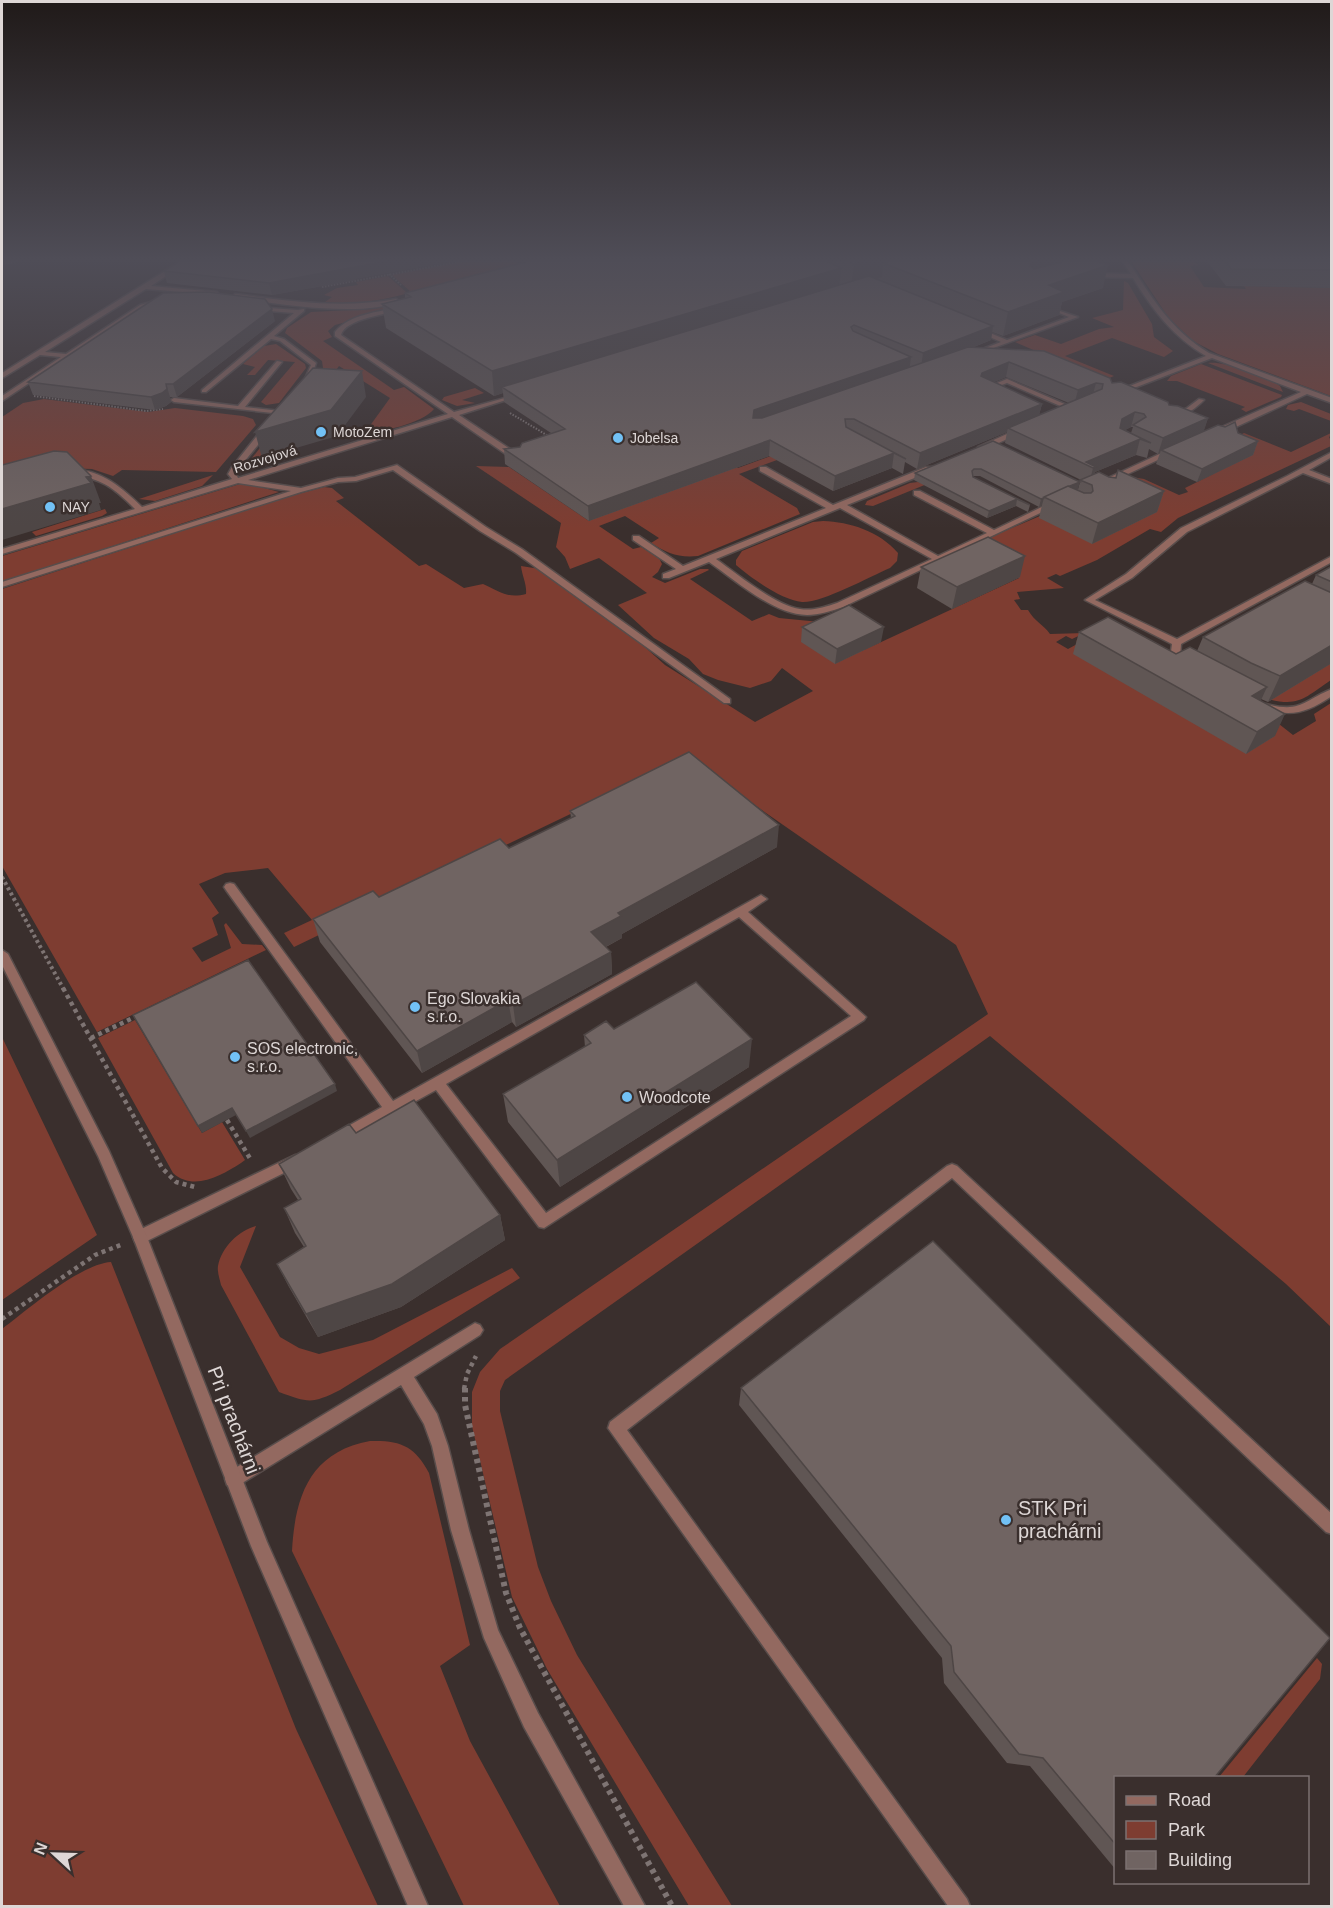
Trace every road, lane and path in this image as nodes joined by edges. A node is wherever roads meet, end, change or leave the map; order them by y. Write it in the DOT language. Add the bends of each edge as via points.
graph roads {
  1 [pos="44,350"];
  2 [pos="76,350"];
  3 [pos="255,350"];
  4 [pos="295,350"];
  5 [pos="362,350"];
  6 [pos="982,350"];
  7 [pos="1201,350"];
  8 [pos="39,353"];
  9 [pos="67,356"];
  10 [pos="964,356"];
  11 [pos="1211,356"];
  12 [pos="279,363"];
  13 [pos="2,376"];
  14 [pos="302,386"];
  15 [pos="204,391"];
  16 [pos="530,391"];
  17 [pos="1306,392"];
  18 [pos="993,394"];
  19 [pos="1112,395"];
  20 [pos="30,396"];
  21 [pos="2,399"];
  22 [pos="176,400"];
  23 [pos="1201,400"];
  24 [pos="1332,401"];
  25 [pos="287,404"];
  26 [pos="240,408"];
  27 [pos="510,412"];
  28 [pos="280,413"];
  29 [pos="454,414"];
  30 [pos="1058,416"];
  31 [pos="1169,418"];
  32 [pos="1031,427"];
  33 [pos="1215,433"];
  34 [pos="550,438"];
  35 [pos="993,443"];
  36 [pos="1004,448"];
  37 [pos="1176,450"];
  38 [pos="971,452"];
  39 [pos="1146,454"];
  40 [pos="1332,454"];
  41 [pos="1156,458"];
  42 [pos="518,459"];
  43 [pos="938,465"];
  44 [pos="763,469"];
  45 [pos="907,469"];
  46 [pos="68,471"];
  47 [pos="1304,471"];
  48 [pos="917,474"];
  49 [pos="236,480"];
  50 [pos="1332,482"];
  51 [pos="301,490"];
  52 [pos="917,493"];
  53 [pos="1107,494"];
  54 [pos="1063,501"];
  55 [pos="841,505"];
  56 [pos="1029,506"];
  57 [pos="832,508"];
  58 [pos="140,509"];
  59 [pos="1039,512"];
  60 [pos="994,533"];
  61 [pos="636,538"];
  62 [pos="2,552"];
  63 [pos="709,558"];
  64 [pos="1332,558"];
  65 [pos="938,559"];
  66 [pos="682,569"];
  67 [pos="666,576"];
  68 [pos="2,585"];
  69 [pos="1274,591"];
  70 [pos="1283,595"];
  71 [pos="1177,643"];
  72 [pos="1195,669"];
  73 [pos="1332,692"];
  74 [pos="727,701"];
  75 [pos="1255,701"];
  76 [pos="2,877"];
  77 [pos="230,887"];
  78 [pos="762,899"];
  79 [pos="740,911"];
  80 [pos="2,954"];
  81 [pos="144,1012"];
  82 [pos="91,1038"];
  83 [pos="438,1083"];
  84 [pos="392,1110"];
  85 [pos="227,1120"];
  86 [pos="326,1145"];
  87 [pos="307,1155"];
  88 [pos="203,1186"];
  89 [pos="241,1188"];
  90 [pos="140,1238"];
  91 [pos="2,1319"];
  92 [pos="475,1330"];
  93 [pos="404,1375"];
  94 [pos="233,1479"];
  95 [pos="1332,1526"];
  96 [pos="418,1906"];
  97 [pos="635,1906"];
  98 [pos="672,1906"];
  99 [pos="960,1906"];
  1 -- 8 [label="street"];
  2 -- 9 [label="street"];
  3 -- 15 [label="street"];
  4 -- 14 [label="street" via="314,364"];
  5 -- 29 [label="street"];
  6 -- 10 [label="street"];
  7 -- 11 [label="street"];
  8 -- 9 [label="street"];
  8 -- 13 [label="street"];
  9 -- 21 [label="street"];
  11 -- 17 [label="street"];
  11 -- 19 [label="street"];
  12 -- 26 [label="street"];
  16 -- 29 [label="street, Rozvojová"];
  17 -- 24 [label="street"];
  17 -- 33 [label="street"];
  18 -- 30 [label="street" via="983,390 1007,381 1077,408"];
  20 -- 22 [label="path" via="150,411 163,409"];
  22 -- 26 [label="street"];
  23 -- 31 [label="street"];
  25 -- 28 [label="street"];
  26 -- 28 [label="street"];
  27 -- 34 [label="path"];
  28 -- 49 [label="street" via="239,462 232,474"];
  29 -- 42 [label="street"];
  29 -- 49 [label="street, Rozvojová"];
  32 -- 35 [label="street"];
  35 -- 36 [label="street"];
  35 -- 38 [label="street"];
  37 -- 41 [label="street"];
  39 -- 41 [label="street"];
  40 -- 47 [label="street"];
  41 -- 53 [label="street" via="1091,488"];
  43 -- 48 [label="street"];
  44 -- 57 [label="street"];
  45 -- 48 [label="street"];
  46 -- 58 [label="street" via="106,479"];
  47 -- 50 [label="street"];
  47 -- 71 [label="street" via="1184,530 1130,576 1089,600"];
  48 -- 55 [label="street"];
  49 -- 51 [label="street"];
  49 -- 58 [label="street, Rozvojová"];
  51 -- 68 [label="street"];
  51 -- 74 [label="street" via="394,467 519,551"];
  52 -- 60 [label="street"];
  54 -- 59 [label="street"];
  55 -- 57 [label="street"];
  55 -- 65 [label="street"];
  56 -- 59 [label="street"];
  57 -- 63 [label="street"];
  58 -- 62 [label="street, Rozvojová"];
  59 -- 60 [label="street"];
  60 -- 65 [label="street"];
  61 -- 66 [label="street"];
  63 -- 65 [label="street" via="787,608 807,613 830,609"];
  63 -- 66 [label="street"];
  64 -- 69 [label="street"];
  66 -- 67 [label="street"];
  69 -- 70 [label="street"];
  69 -- 71 [label="street"];
  71 -- 72 [label="street" via="1175,659"];
  73 -- 75 [label="street" via="1301,711 1276,711"];
  76 -- 82 [label="path"];
  77 -- 84 [label="street"];
  78 -- 79 [label="street"];
  79 -- 83 [label="street"];
  79 -- 83 [label="street" via="860,1017 544,1222"];
  80 -- 90 [label="street, Pri prachárni" via="104,1155"];
  81 -- 82 [label="path"];
  82 -- 88 [label="path" via="162,1168 183,1187"];
  83 -- 84 [label="street"];
  84 -- 86 [label="street"];
  85 -- 89 [label="path" via="252,1162 232,1173"];
  87 -- 89 [label="street"];
  89 -- 90 [label="street"];
  90 -- 91 [label="path" via="95,1255"];
  90 -- 94 [label="street, Pri prachárni"];
  92 -- 93 [label="street"];
  92 -- 98 [label="path" via="489,1344 467,1370 463,1385 465,1405 507,1593 520,1629"];
  93 -- 94 [label="street"];
  93 -- 97 [label="street" via="431,1420 440,1446 490,1632 531,1720"];
  94 -- 96 [label="street, Pri prachárni"];
  95 -- 99 [label="street" via="952,1170 616,1428"];
}
